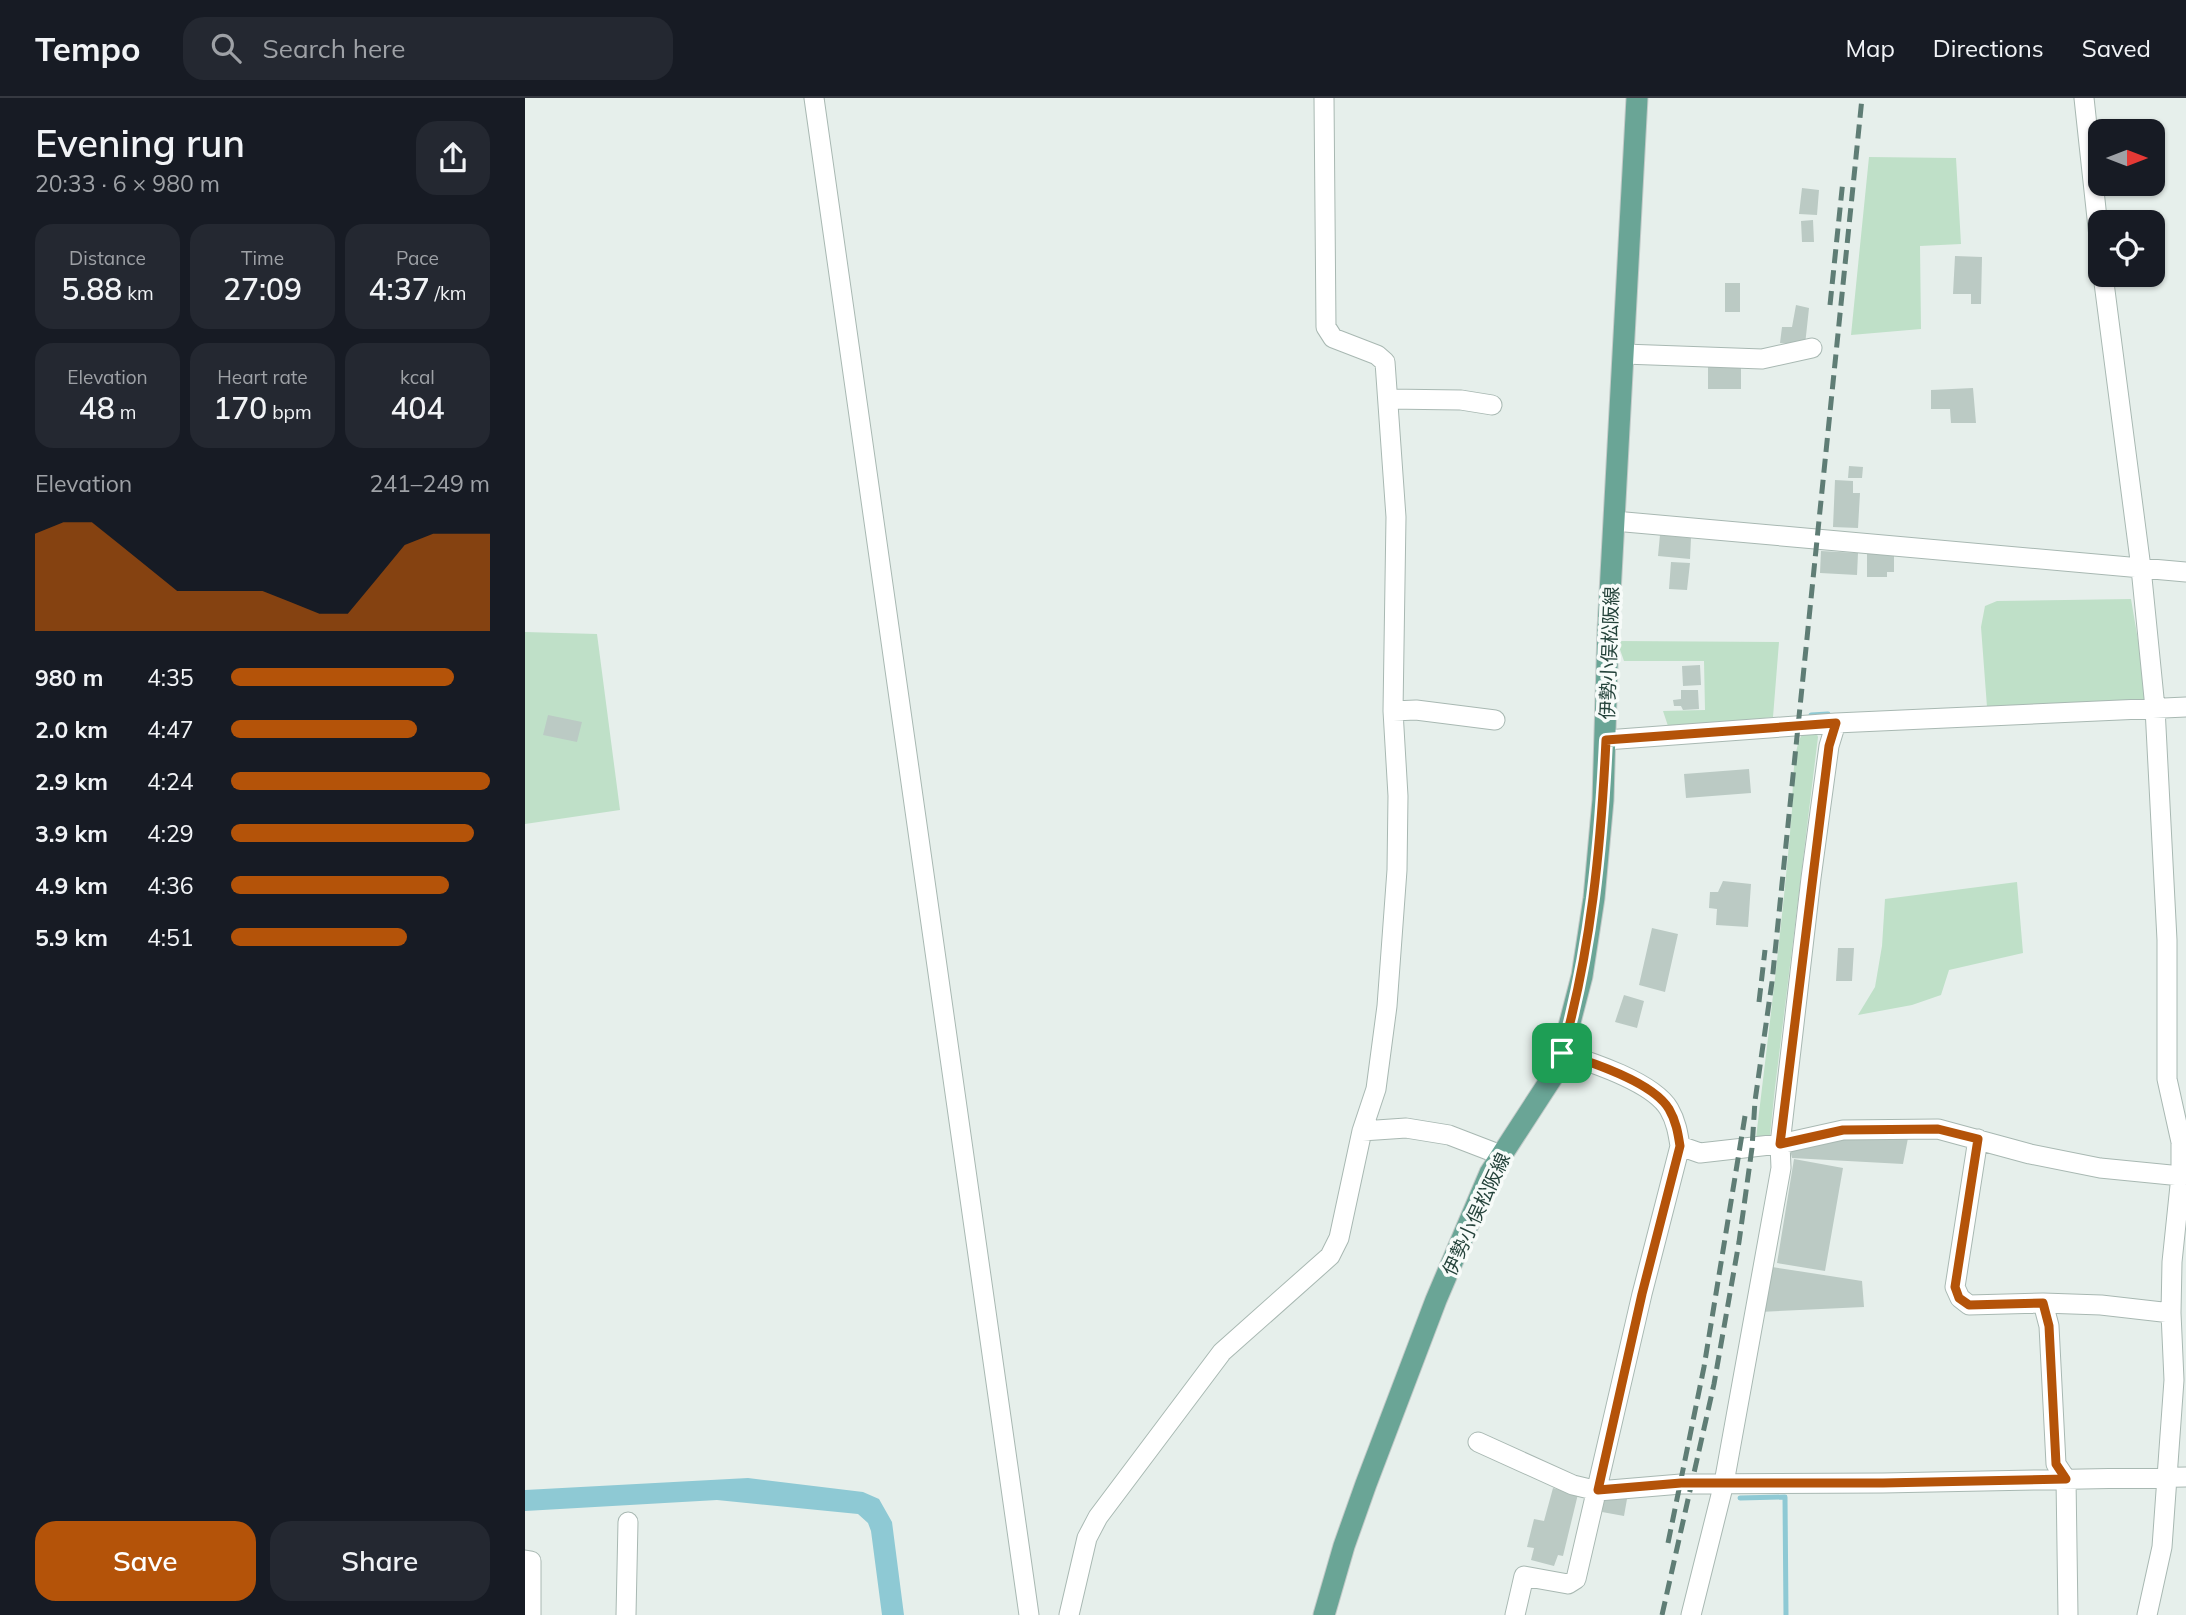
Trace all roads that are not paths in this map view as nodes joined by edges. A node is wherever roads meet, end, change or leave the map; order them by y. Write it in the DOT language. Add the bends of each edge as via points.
graph roads {
  1 [pos="814,98"];
  2 [pos="1324,98"];
  3 [pos="1637,98"];
  4 [pos="2084,98"];
  5 [pos="2096,210"];
  6 [pos="2105,287"];
  7 [pos="1812,348"];
  8 [pos="1624,354"];
  9 [pos="1388,399"];
  10 [pos="1492,405"];
  11 [pos="1615,521"];
  12 [pos="2141,568"];
  13 [pos="2186,572"];
  14 [pos="2186,707"];
  15 [pos="2154,708"];
  16 [pos="1394,711"];
  17 [pos="1495,720"];
  18 [pos="1836,723"];
  19 [pos="1606,740"];
  20 [pos="1562,1053"];
  21 [pos="1362,1131"];
  22 [pos="1978,1139"];
  23 [pos="1780,1144"];
  24 [pos="1680,1146"];
  25 [pos="1501,1154"];
  26 [pos="2181,1176"];
  27 [pos="2043,1303"];
  28 [pos="2171,1313"];
  29 [pos="1478,1442"];
  30 [pos="2176,1478"];
  31 [pos="2066,1479"];
  32 [pos="1724,1483"];
  33 [pos="1598,1490"];
  34 [pos="628,1522"];
  35 [pos="525,1560"];
  36 [pos="531,1615"];
  37 [pos="627,1615"];
  38 [pos="1029,1615"];
  39 [pos="1069,1615"];
  40 [pos="1325,1615"];
  41 [pos="1515,1615"];
  42 [pos="1691,1615"];
  43 [pos="2068,1615"];
  44 [pos="2147,1615"];
  1 -- 38 [label="street"];
  2 -- 9 [label="street" via="1326,327 1333,338 1385,362"];
  3 -- 8 [label="main road, 伊勢小俣松阪線"];
  4 -- 5 [label="street"];
  6 -- 12 [label="street"];
  7 -- 8 [label="street" via="1762,359"];
  8 -- 11 [label="main road, 伊勢小俣松阪線"];
  9 -- 10 [label="street"];
  9 -- 16 [label="street" via="1396,517"];
  11 -- 12 [label="street"];
  11 -- 19 [label="main road, 伊勢小俣松阪線"];
  12 -- 13 [label="street"];
  12 -- 15 [label="street"];
  14 -- 15 [label="street"];
  15 -- 18 [label="street"];
  15 -- 26 [label="street" via="2167,940 2167,1079 2182,1142"];
  16 -- 17 [label="street"];
  16 -- 21 [label="street" via="1397,870 1387,1006 1375,1089"];
  18 -- 19 [label="street"];
  18 -- 23 [label="street" via="1829,746"];
  19 -- 20 [label="main road, 伊勢小俣松阪線" via="1594,898 1582,976"];
  20 -- 24 [label="street" via="1601,1065 1655,1096 1668,1107"];
  20 -- 25 [label="main road, 伊勢小俣松阪線" via="1540,1098"];
  21 -- 25 [label="street" via="1406,1128 1449,1135"];
  21 -- 39 [label="street" via="1339,1238 1330,1256 1222,1352 1098,1517 1087,1538"];
  22 -- 23 [label="street" via="1938,1129 1843,1130"];
  22 -- 26 [label="street" via="2100,1168"];
  22 -- 27 [label="street" via="1955,1287 1959,1298 1969,1305"];
  23 -- 24 [label="street" via="1700,1153"];
  23 -- 32 [label="street" via="1781,1168"];
  24 -- 33 [label="street"];
  25 -- 40 [label="main road, 伊勢小俣松阪線" via="1468,1222 1394,1405"];
  26 -- 28 [label="street"];
  27 -- 28 [label="street"];
  27 -- 31 [label="street" via="2049,1326 2056,1464"];
  28 -- 30 [label="street"];
  29 -- 33 [label="street" via="1573,1485"];
  30 -- 31 [label="street"];
  30 -- 44 [label="street"];
  31 -- 32 [label="street"];
  31 -- 43 [label="street"];
  32 -- 33 [label="street"];
  32 -- 42 [label="street"];
  33 -- 41 [label="street" via="1576,1579 1568,1584 1524,1576"];
  34 -- 37 [label="street"];
  35 -- 36 [label="street" via="531,1561"];
}
